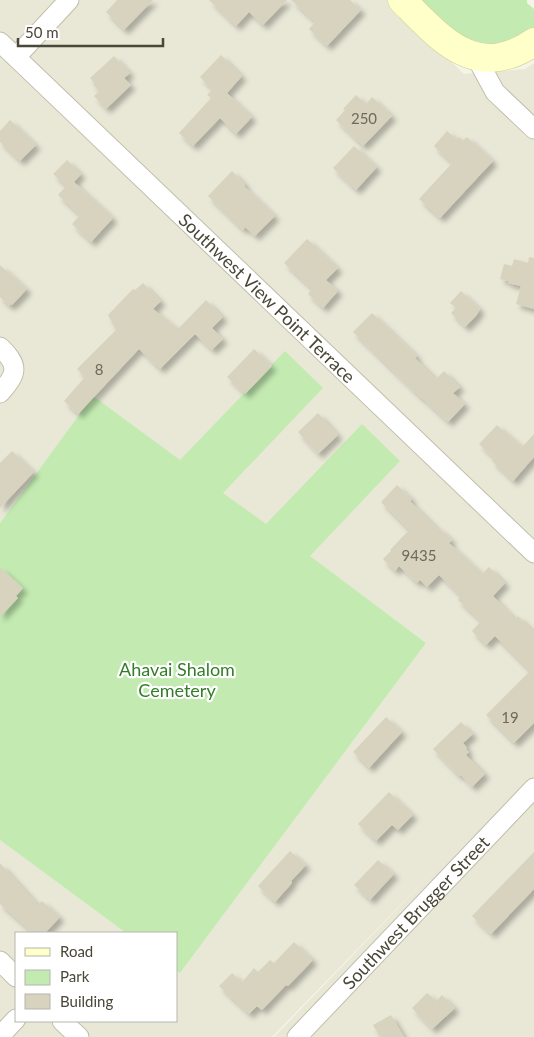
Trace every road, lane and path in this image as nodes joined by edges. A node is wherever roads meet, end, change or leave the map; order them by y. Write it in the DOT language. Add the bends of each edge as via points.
graph roads {
  1 [pos="69,0"];
  2 [pos="402,0"];
  3 [pos="0,42"];
  4 [pos="534,42"];
  5 [pos="16,57"];
  6 [pos="476,57"];
  7 [pos="534,129"];
  8 [pos="0,347"];
  9 [pos="0,393"];
  10 [pos="534,553"];
  11 [pos="534,788"];
  12 [pos="0,961"];
  13 [pos="15,976"];
  14 [pos="15,1020"];
  15 [pos="63,1022"];
  16 [pos="0,1036"];
  17 [pos="79,1037"];
  18 [pos="297,1037"];
  1 -- 5 [label="street"];
  2 -- 6 [label="street" via="448,44"];
  3 -- 5 [label="street, Southwest View Point Terrace"];
  4 -- 6 [label="street" via="500,57"];
  5 -- 10 [label="street, Southwest View Point Terrace"];
  6 -- 7 [label="street" via="495,92"];
  8 -- 9 [label="street" via="14,370 11,380"];
  11 -- 18 [label="street, Southwest Brugger Street"];
  12 -- 13 [label="street"];
  14 -- 16 [label="street"];
  15 -- 17 [label="street"];
}
